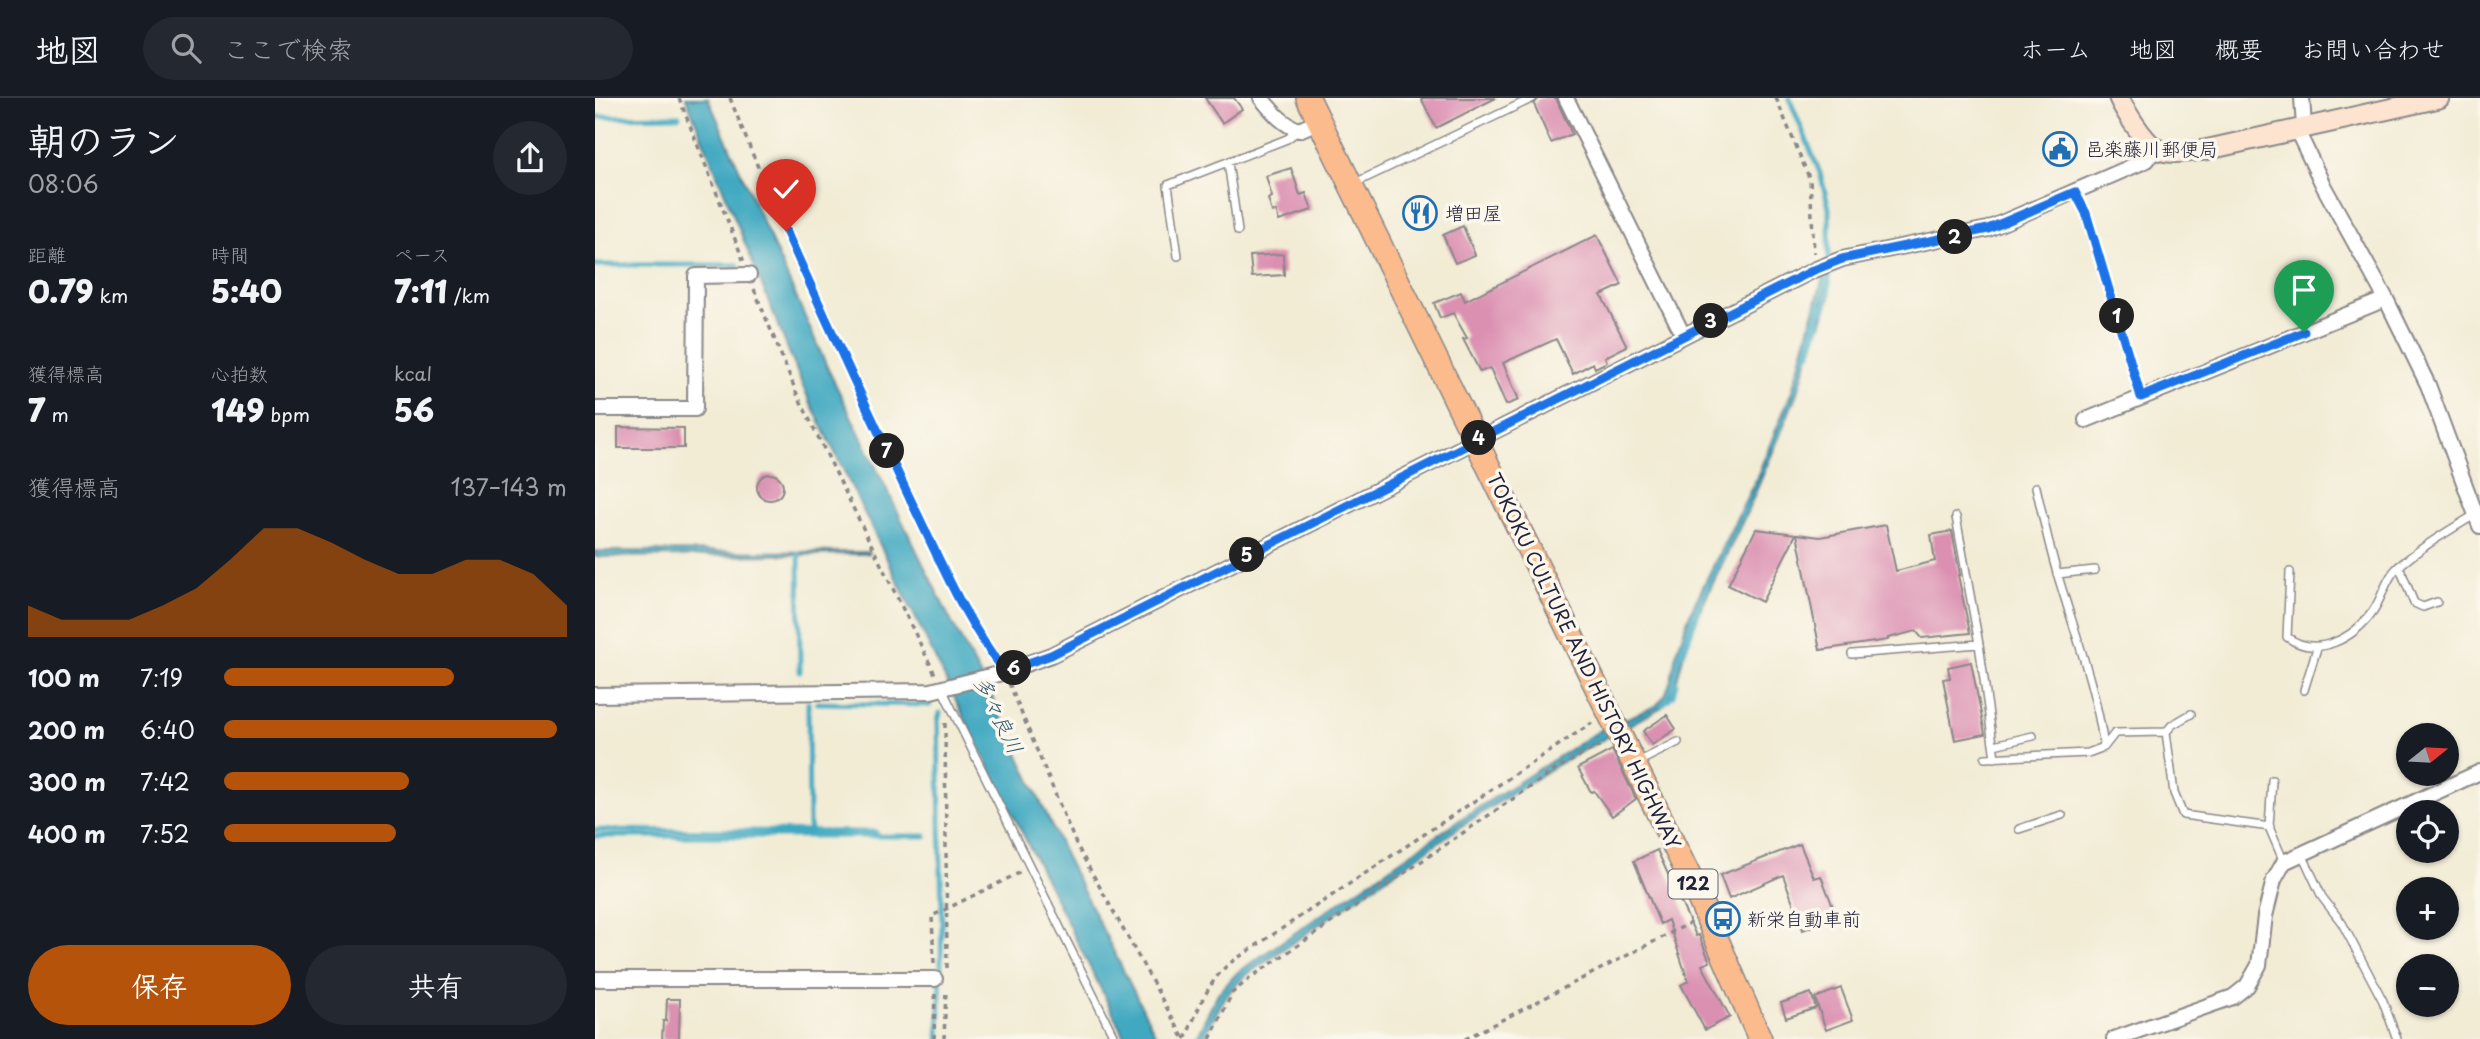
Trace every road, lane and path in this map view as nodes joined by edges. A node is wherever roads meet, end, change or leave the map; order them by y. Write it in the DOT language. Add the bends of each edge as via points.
graph roads {
  1 [pos="678,98"];
  2 [pos="730,98"];
  3 [pos="1261,98"];
  4 [pos="1308,98"];
  5 [pos="1533,98"];
  6 [pos="1566,98"];
  7 [pos="1776,98"];
  8 [pos="2119,98"];
  9 [pos="2302,98"];
  10 [pos="2430,99"];
  11 [pos="1320,121"];
  12 [pos="2300,127"];
  13 [pos="1299,130"];
  14 [pos="2156,148"];
  15 [pos="1228,162"];
  16 [pos="1351,185"];
  17 [pos="2075,192"];
  18 [pos="1238,231"];
  19 [pos="1178,256"];
  20 [pos="1814,270"];
  21 [pos="749,275"];
  22 [pos="2386,299"];
  23 [pos="1683,335"];
  24 [pos="2141,397"];
  25 [pos="595,408"];
  26 [pos="2086,420"];
  27 [pos="1476,439"];
  28 [pos="2036,487"];
  29 [pos="1956,517"];
  30 [pos="2478,518"];
  31 [pos="2399,566"];
  32 [pos="2095,570"];
  33 [pos="2290,572"];
  34 [pos="2057,574"];
  35 [pos="2437,602"];
  36 [pos="1979,644"];
  37 [pos="2317,648"];
  38 [pos="1852,654"];
  39 [pos="1001,673"];
  40 [pos="945,688"];
  41 [pos="2304,690"];
  42 [pos="595,695"];
  43 [pos="2191,714"];
  44 [pos="956,717"];
  45 [pos="1614,724"];
  46 [pos="2166,732"];
  47 [pos="2033,736"];
  48 [pos="1678,742"];
  49 [pos="1993,745"];
  50 [pos="2104,747"];
  51 [pos="1985,758"];
  52 [pos="1996,758"];
  53 [pos="1634,764"];
  54 [pos="2480,772"];
  55 [pos="2272,779"];
  56 [pos="2062,815"];
  57 [pos="2270,827"];
  58 [pos="2019,829"];
  59 [pos="2301,853"];
  60 [pos="2284,862"];
  61 [pos="1032,867"];
  62 [pos="946,909"];
  63 [pos="1707,914"];
  64 [pos="595,979"];
  65 [pos="935,979"];
  66 [pos="933,1039"];
  67 [pos="1115,1039"];
  68 [pos="1184,1039"];
  69 [pos="1210,1039"];
  70 [pos="1465,1039"];
  71 [pos="1760,1039"];
  72 [pos="2114,1039"];
  73 [pos="2397,1039"];
  1 -- 21 [label="path"];
  2 -- 39 [label="path" via="856,386 957,595"];
  3 -- 13 [label="street" via="1277,117"];
  4 -- 11 [label="highway, TOKOKU CULTURE AND HISTORY HIGHWAY / 122"];
  5 -- 16 [label="lane"];
  6 -- 23 [label="street"];
  7 -- 20 [label="path" via="1810,180"];
  8 -- 14 [label="main road" via="2127,115"];
  9 -- 12 [label="street"];
  10 -- 12 [label="main road"];
  11 -- 13 [label="street"];
  11 -- 16 [label="highway, TOKOKU CULTURE AND HISTORY HIGHWAY / 122"];
  12 -- 14 [label="main road" via="2205,150 2179,153"];
  12 -- 22 [label="street" via="2324,187"];
  13 -- 15 [label="lane"];
  14 -- 17 [label="street" via="2147,160"];
  15 -- 18 [label="lane"];
  15 -- 19 [label="lane" via="1168,185"];
  16 -- 27 [label="highway, TOKOKU CULTURE AND HISTORY HIGHWAY / 122"];
  17 -- 20 [label="street" via="1988,229 1842,259"];
  17 -- 24 [label="lane" via="2086,213"];
  20 -- 23 [label="street"];
  21 -- 25 [label="street" via="696,276 695,409"];
  21 -- 40 [label="path" via="797,394"];
  22 -- 24 [label="street"];
  22 -- 30 [label="street" via="2428,385"];
  23 -- 27 [label="street"];
  24 -- 26 [label="street"];
  27 -- 39 [label="street" via="1051,655"];
  27 -- 45 [label="highway, TOKOKU CULTURE AND HISTORY HIGHWAY / 122"];
  28 -- 34 [label="lane"];
  29 -- 36 [label="lane"];
  30 -- 31 [label="lane"];
  31 -- 35 [label="lane" via="2414,603 2423,607"];
  31 -- 37 [label="lane" via="2374,610 2355,632"];
  32 -- 34 [label="lane"];
  33 -- 37 [label="lane" via="2287,637"];
  34 -- 50 [label="lane" via="2088,671"];
  36 -- 38 [label="lane"];
  36 -- 49 [label="lane"];
  37 -- 41 [label="lane"];
  39 -- 40 [label="street"];
  39 -- 68 [label="path" via="1076,844"];
  40 -- 42 [label="street" via="886,693"];
  40 -- 44 [label="lane"];
  43 -- 46 [label="lane"];
  44 -- 61 [label="lane"];
  44 -- 62 [label="path" via="944,724"];
  45 -- 53 [label="highway, TOKOKU CULTURE AND HISTORY HIGHWAY / 122"];
  45 -- 68 [label="path" via="1230,963 1220,971"];
  45 -- 69 [label="path" via="1561,766 1249,978 1232,993"];
  46 -- 50 [label="lane" via="2115,733"];
  46 -- 57 [label="lane" via="2174,793 2183,815"];
  47 -- 49 [label="lane"];
  48 -- 53 [label="lane"];
  49 -- 52 [label="lane"];
  50 -- 52 [label="lane"];
  51 -- 52 [label="lane"];
  53 -- 63 [label="highway, TOKOKU CULTURE AND HISTORY HIGHWAY / 122"];
  54 -- 59 [label="street"];
  55 -- 57 [label="lane"];
  56 -- 58 [label="lane"];
  57 -- 60 [label="lane"];
  59 -- 60 [label="street"];
  59 -- 73 [label="lane" via="2383,1001"];
  60 -- 72 [label="street" via="2265,916 2259,965 2247,986 2233,997"];
  61 -- 62 [label="path"];
  61 -- 67 [label="lane"];
  62 -- 65 [label="path" via="932,916"];
  63 -- 70 [label="path"];
  63 -- 71 [label="highway, TOKOKU CULTURE AND HISTORY HIGHWAY / 122"];
  64 -- 65 [label="street"];
  65 -- 66 [label="path"];
}
